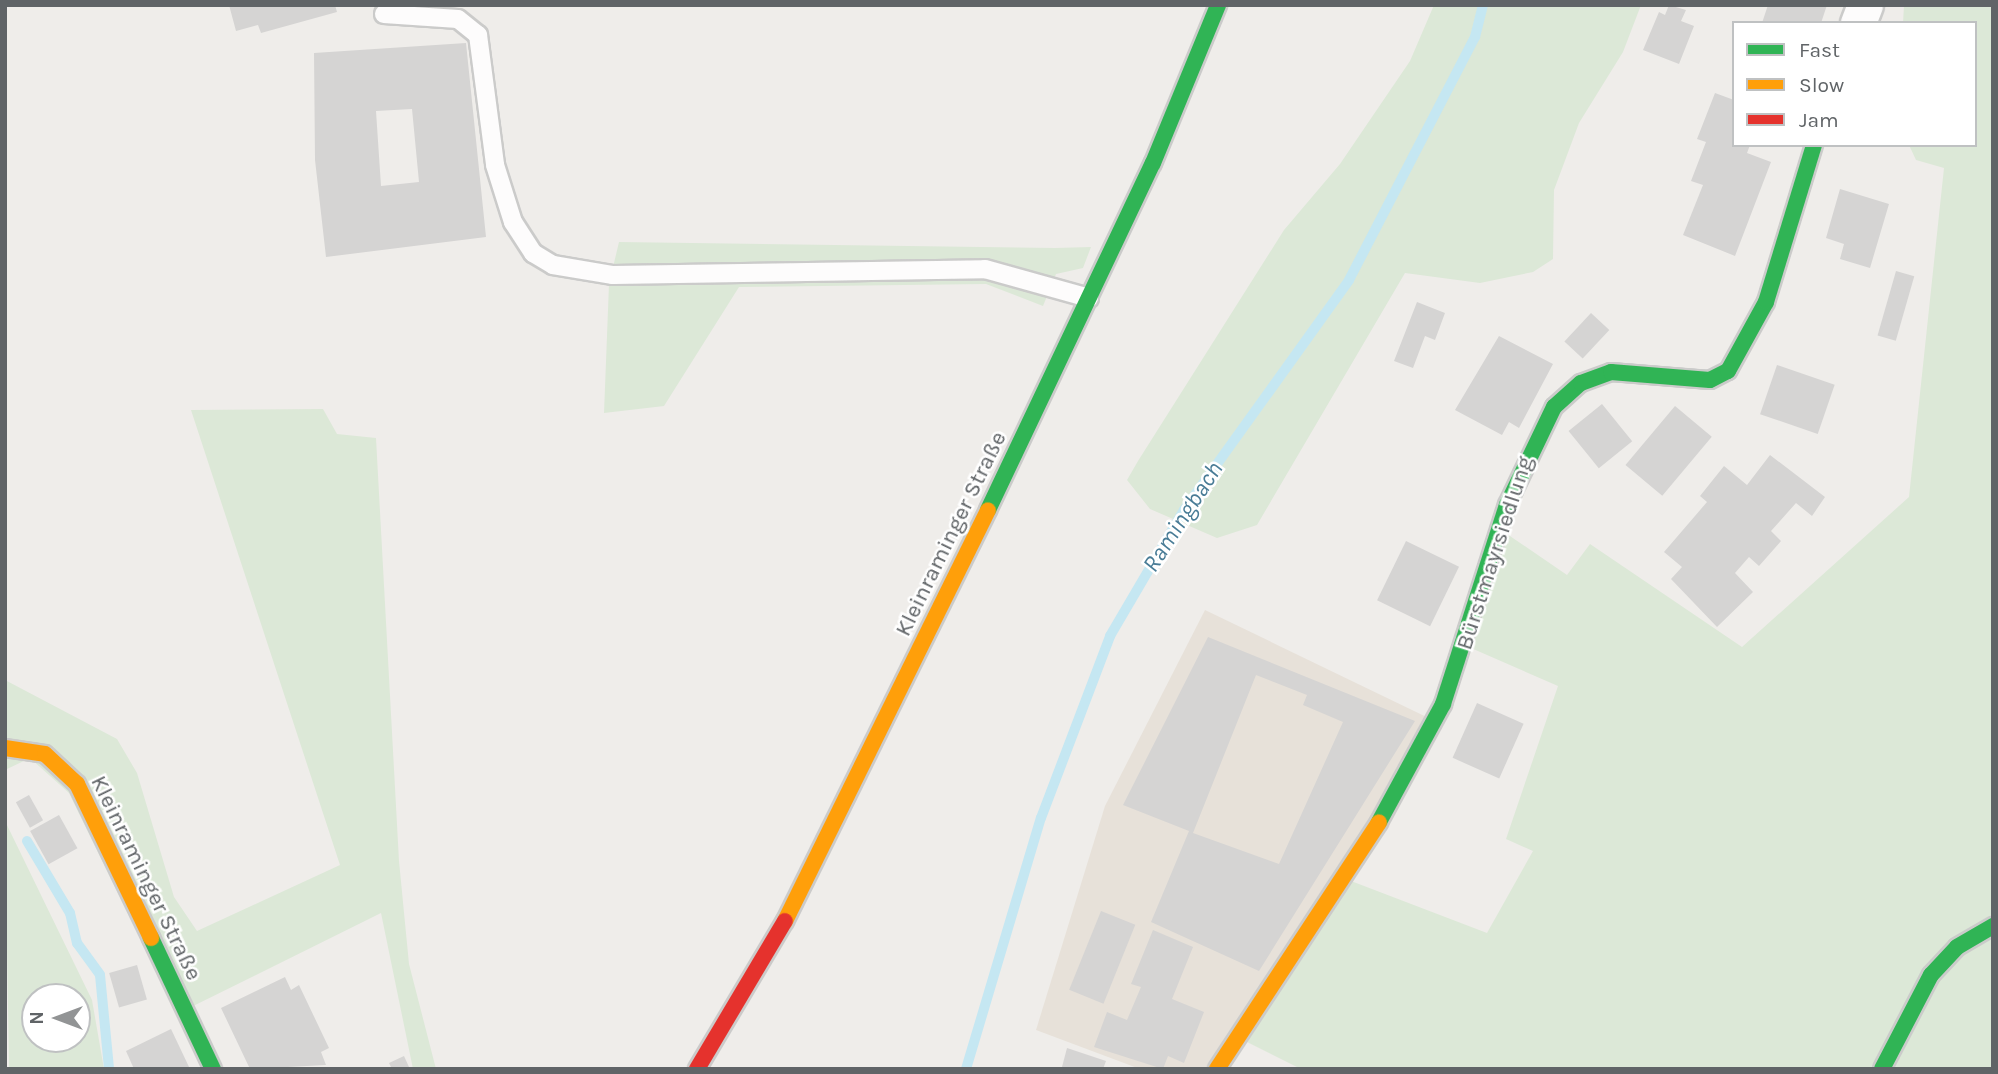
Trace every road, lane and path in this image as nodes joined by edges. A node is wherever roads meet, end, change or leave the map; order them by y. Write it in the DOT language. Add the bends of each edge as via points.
graph roads {
  1 [pos="1218,5"];
  2 [pos="384,14"];
  3 [pos="1813,147"];
  4 [pos="1089,298"];
  5 [pos="5,748"];
  6 [pos="1993,926"];
  7 [pos="213,1069"];
  8 [pos="697,1069"];
  9 [pos="1217,1069"];
  10 [pos="1882,1069"];
  1 -- 4 [label="street, Kleinraminger Straße"];
  2 -- 4 [label="lane" via="458,19 478,34 495,165 513,222 533,253 553,265 614,275 985,269"];
  3 -- 9 [label="street, Bürstmayrsiedlung" via="1766,302 1728,371 1710,380 1611,372 1581,383 1554,407 1511,492 1443,704 1371,836"];
  4 -- 8 [label="street, Kleinraminger Straße" via="833,830"];
  5 -- 7 [label="street, Kleinraminger Straße" via="44,754 77,784"];
  6 -- 10 [label="street" via="1956,947 1931,975"];
}
